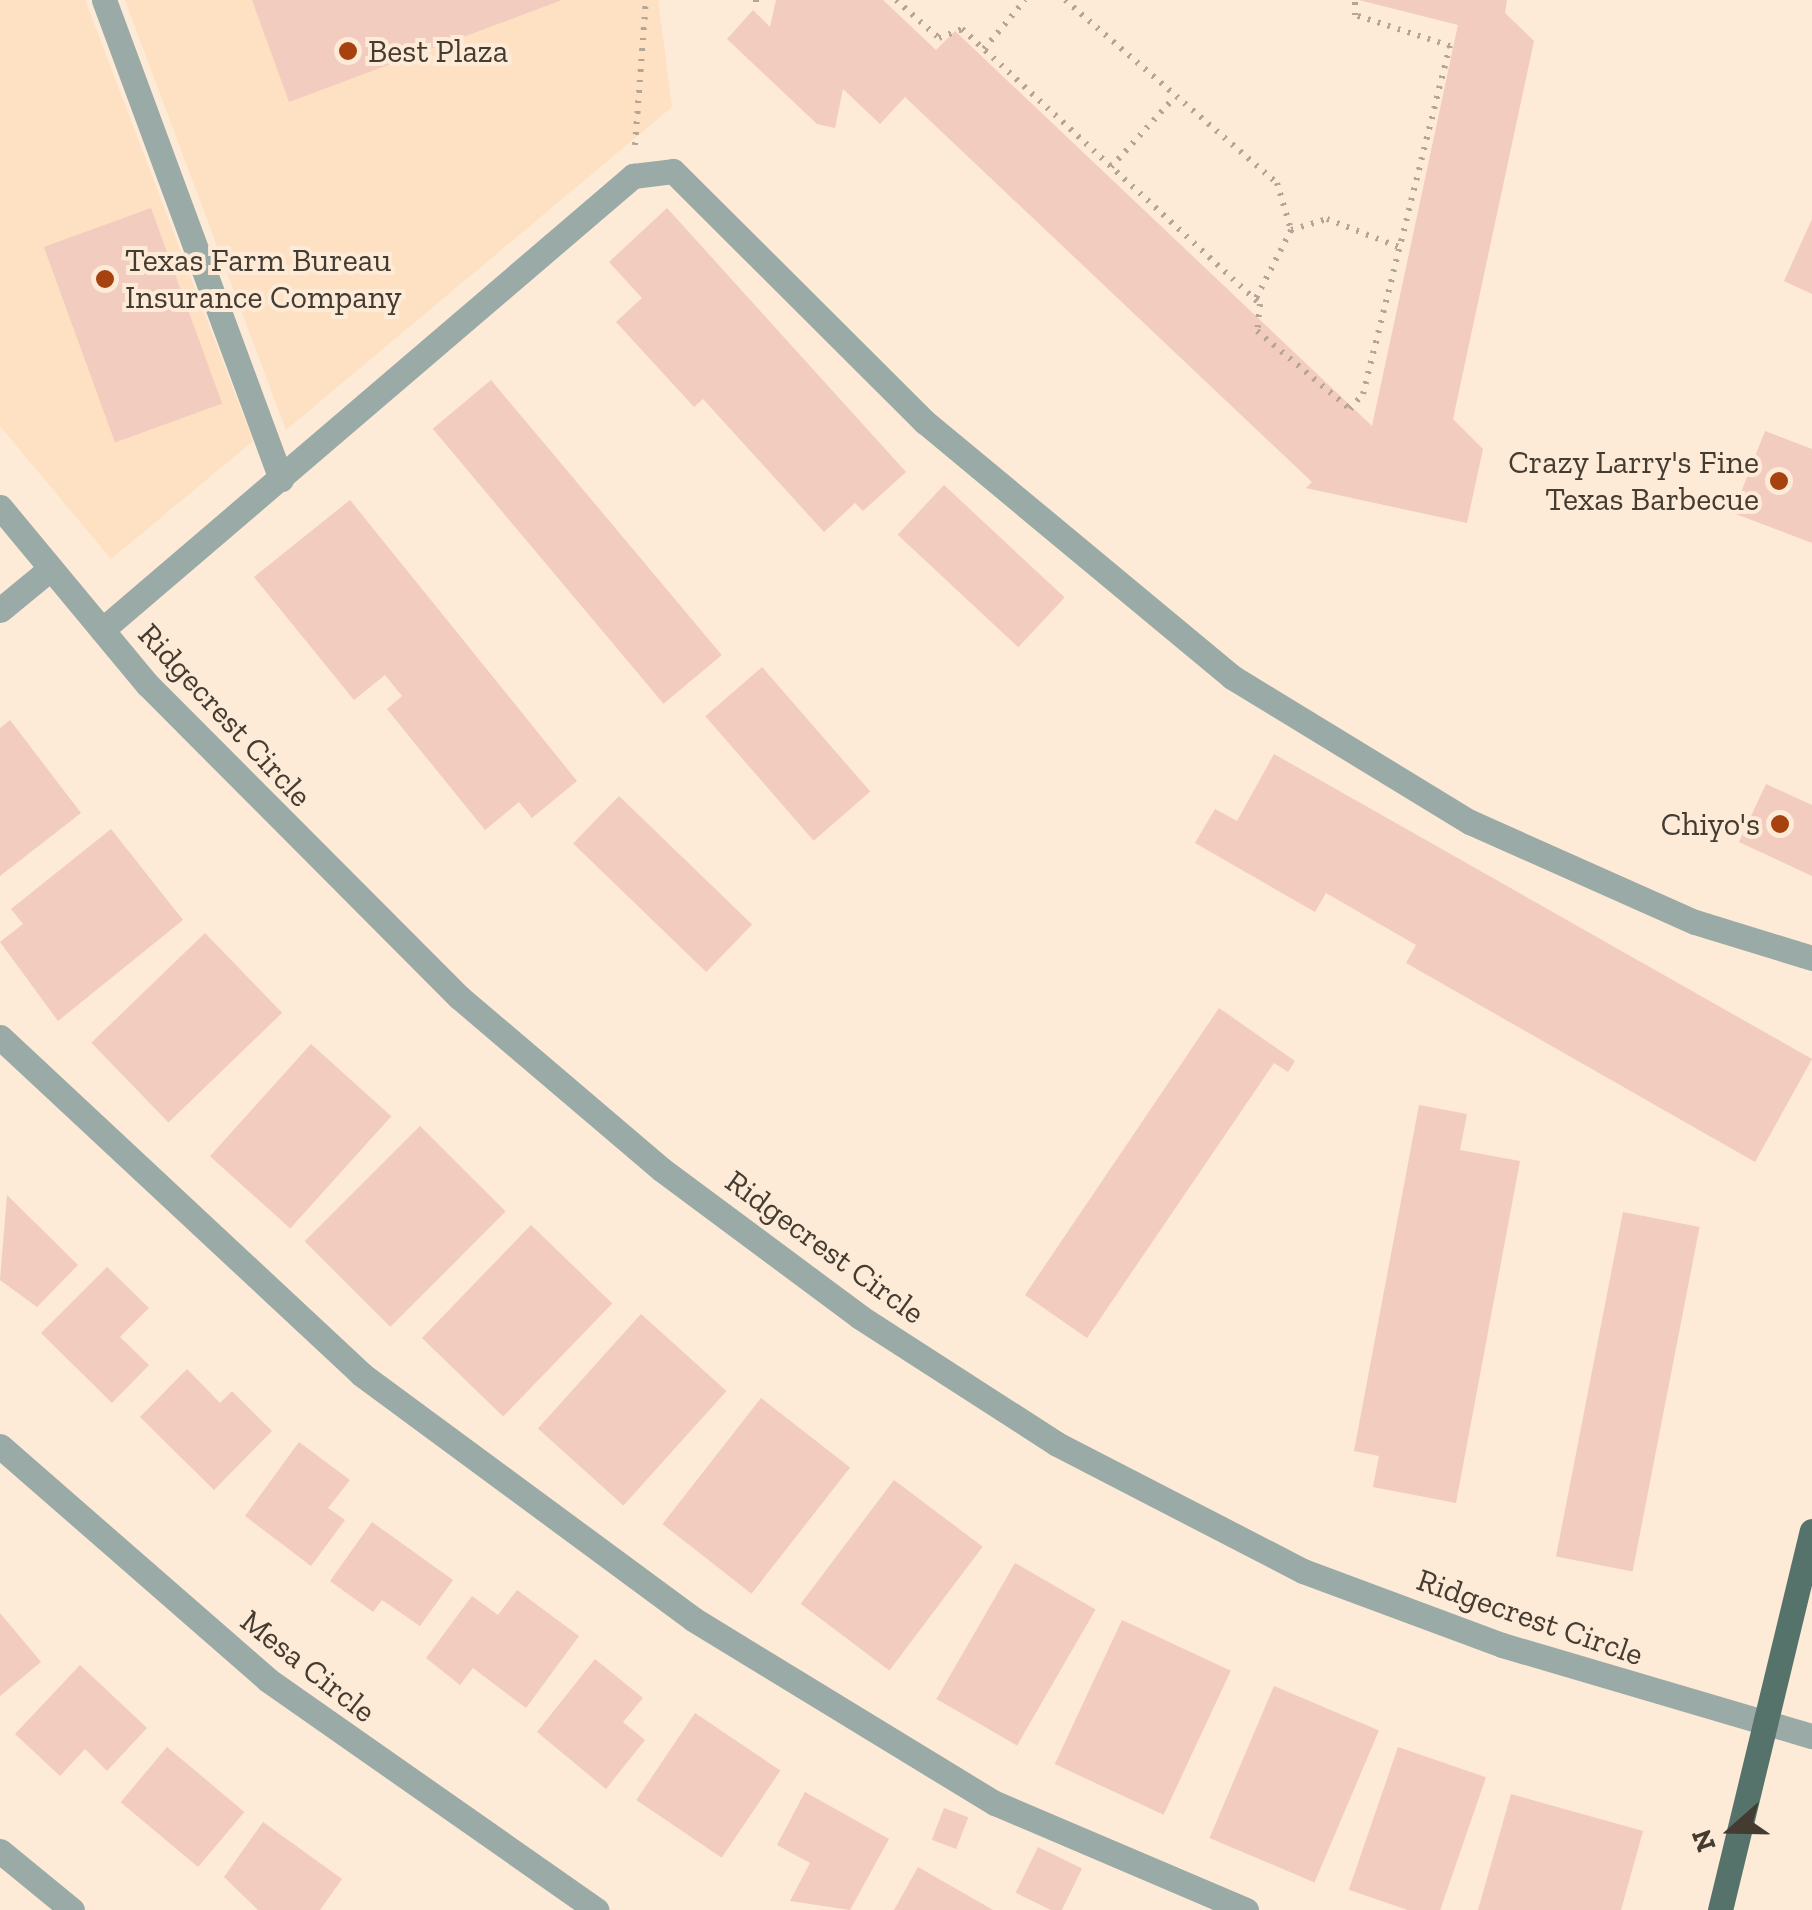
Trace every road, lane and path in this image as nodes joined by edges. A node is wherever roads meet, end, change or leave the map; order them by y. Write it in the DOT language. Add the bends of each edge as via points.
graph roads {
  1 [pos="104,0"];
  2 [pos="646,0"];
  3 [pos="896,0"];
  4 [pos="1025,0"];
  5 [pos="1065,0"];
  6 [pos="1354,0"];
  7 [pos="984,49"];
  8 [pos="1172,100"];
  9 [pos="1111,167"];
  10 [pos="633,176"];
  11 [pos="1291,230"];
  12 [pos="1399,248"];
  13 [pos="1255,300"];
  14 [pos="281,479"];
  15 [pos="0,507"];
  16 [pos="50,569"];
  17 [pos="0,610"];
  18 [pos="102,630"];
  19 [pos="1812,958"];
  20 [pos="0,1037"];
  21 [pos="0,1446"];
  22 [pos="1812,1531"];
  23 [pos="1763,1726"];
  24 [pos="1812,1736"];
  25 [pos="0,1852"];
  26 [pos="72,1910"];
  27 [pos="597,1910"];
  28 [pos="1246,1910"];
  29 [pos="1720,1910"];
  1 -- 14 [label="street"];
  2 -- 10 [label="path"];
  3 -- 7 [label="path" via="934,36 962,29"];
  4 -- 7 [label="path"];
  5 -- 8 [label="path"];
  6 -- 12 [label="path" via="1356,14 1450,41"];
  7 -- 9 [label="path"];
  8 -- 9 [label="path"];
  8 -- 11 [label="path" via="1236,141 1277,183"];
  9 -- 13 [label="path"];
  10 -- 14 [label="street"];
  10 -- 19 [label="street" via="673,172 925,422 1232,677 1470,822 1695,922"];
  11 -- 12 [label="path" via="1327,219"];
  11 -- 13 [label="path"];
  12 -- 13 [label="path" via="1363,394 1350,409 1257,330 1264,312"];
  14 -- 18 [label="street"];
  15 -- 16 [label="street, Ridgecrest Circle"];
  16 -- 17 [label="street"];
  16 -- 18 [label="street, Ridgecrest Circle"];
  18 -- 23 [label="street, Ridgecrest Circle" via="459,997 661,1169 860,1317 1057,1444 1303,1571"];
  20 -- 28 [label="street" via="361,1374 693,1620 996,1803"];
  21 -- 27 [label="street, Mesa Circle" via="268,1680"];
  22 -- 23 [label="main road"];
  23 -- 24 [label="street, Ridgecrest Circle"];
  23 -- 29 [label="main road"];
  25 -- 26 [label="street"];
}
